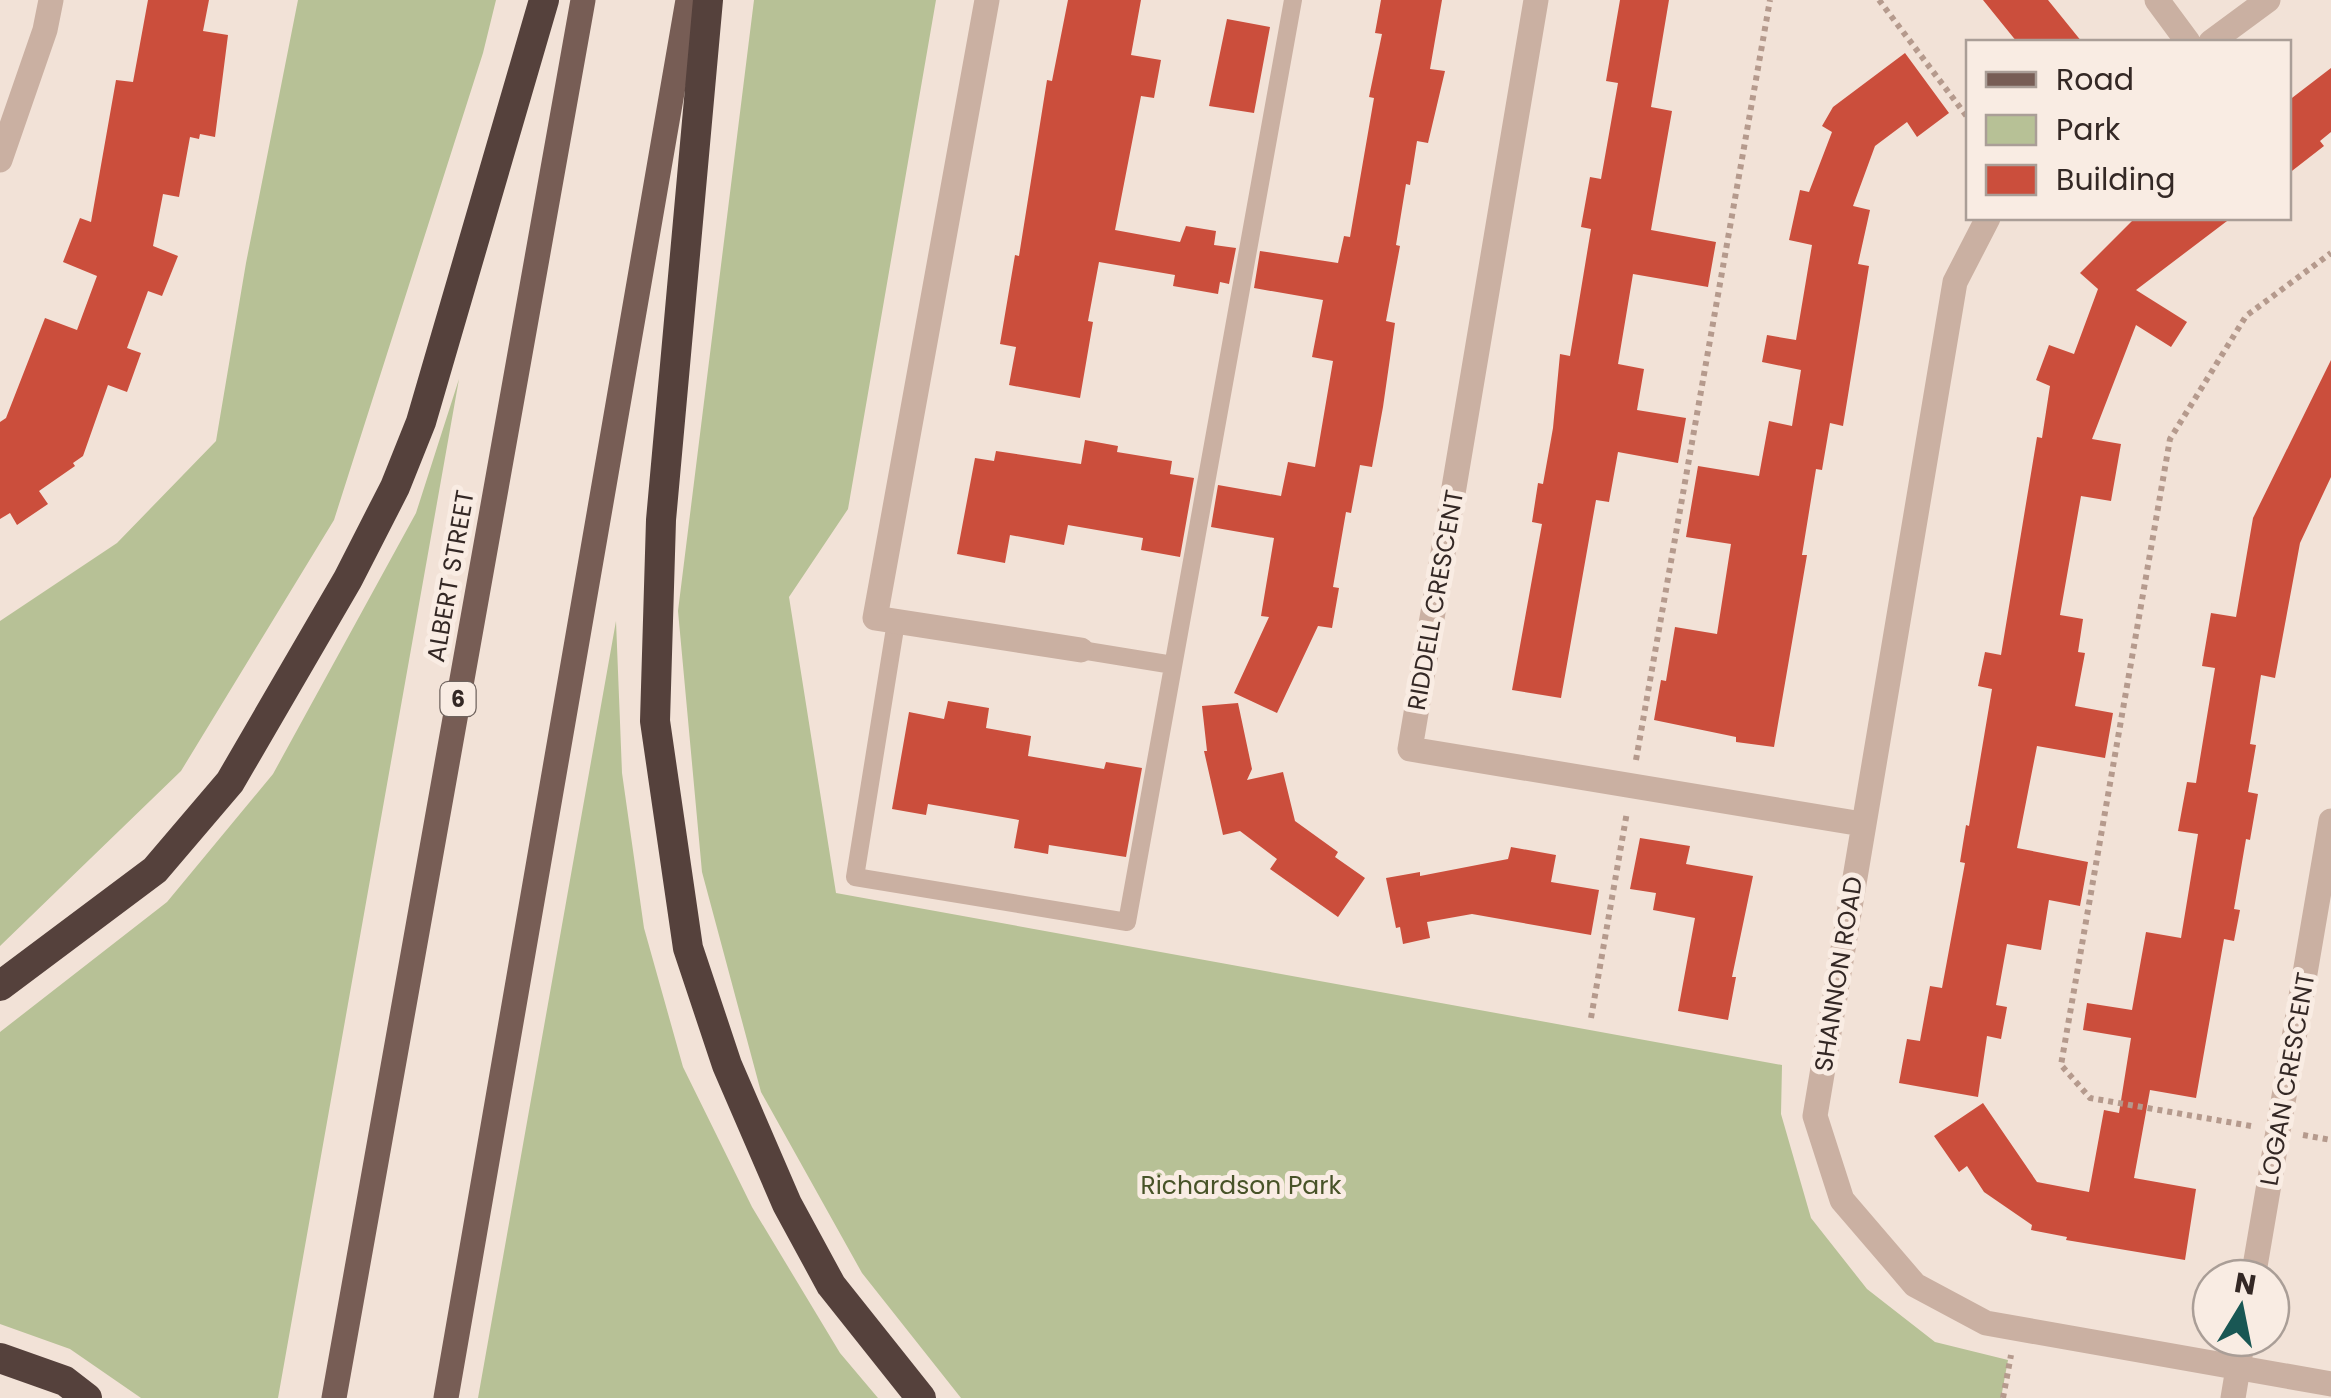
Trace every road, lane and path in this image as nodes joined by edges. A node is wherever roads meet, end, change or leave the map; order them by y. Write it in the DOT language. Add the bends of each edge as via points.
graph roads {
  1 [pos="50,0"];
  2 [pos="544,0"];
  3 [pos="583,0"];
  4 [pos="688,0"];
  5 [pos="708,0"];
  6 [pos="987,0"];
  7 [pos="1293,0"];
  8 [pos="1536,0"];
  9 [pos="1770,0"];
  10 [pos="1879,0"];
  11 [pos="2157,0"];
  12 [pos="2268,0"];
  13 [pos="2187,40"];
  14 [pos="2214,40"];
  15 [pos="1966,115"];
  16 [pos="0,160"];
  17 [pos="1987,220"];
  18 [pos="2331,252"];
  19 [pos="886,620"];
  20 [pos="1081,650"];
  21 [pos="1173,666"];
  22 [pos="1632,786"];
  23 [pos="2331,821"];
  24 [pos="1862,824"];
  25 [pos="0,986"];
  26 [pos="1591,1018"];
  27 [pos="2278,1131"];
  28 [pos="2331,1140"];
  29 [pos="2256,1258"];
  30 [pos="2015,1329"];
  31 [pos="0,1358"];
  32 [pos="2240,1358"];
  33 [pos="2238,1368"];
  34 [pos="2331,1384"];
  35 [pos="87,1398"];
  36 [pos="334,1398"];
  37 [pos="446,1398"];
  38 [pos="920,1398"];
  39 [pos="2003,1398"];
  40 [pos="2233,1398"];
  1 -- 16 [label="street"];
  2 -- 25 [label="highway" via="421,422 348,579 230,782 180,841 155,870"];
  3 -- 36 [label="main road, ALBERT STREET / 6"];
  4 -- 37 [label="main road"];
  5 -- 38 [label="highway" via="661,520 655,721 688,948 727,1065 787,1204 831,1285"];
  6 -- 19 [label="street"];
  7 -- 21 [label="lane"];
  8 -- 22 [label="street, RIDDELL CRESCENT" via="1410,750"];
  9 -- 22 [label="path"];
  10 -- 15 [label="path"];
  11 -- 13 [label="street"];
  12 -- 14 [label="street"];
  17 -- 24 [label="street, SHANNON ROAD" via="1955,282"];
  18 -- 27 [label="path" via="2246,316 2170,439 2061,1065 2090,1098"];
  19 -- 20 [label="street"];
  19 -- 21 [label="lane" via="855,877 1127,922"];
  20 -- 21 [label="lane"];
  22 -- 24 [label="street, RIDDELL CRESCENT"];
  22 -- 26 [label="path"];
  23 -- 27 [label="street, LOGAN CRESCENT"];
  24 -- 30 [label="street, SHANNON ROAD" via="1815,1116 1842,1200 1915,1284 1986,1323"];
  27 -- 28 [label="path"];
  27 -- 29 [label="street, LOGAN CRESCENT"];
  30 -- 33 [label="street, SHANNON ROAD"];
  30 -- 39 [label="path"];
  31 -- 35 [label="highway" via="65,1382"];
  32 -- 33 [label="street"];
  33 -- 34 [label="street, SHANNON ROAD"];
  33 -- 40 [label="street"];
}
